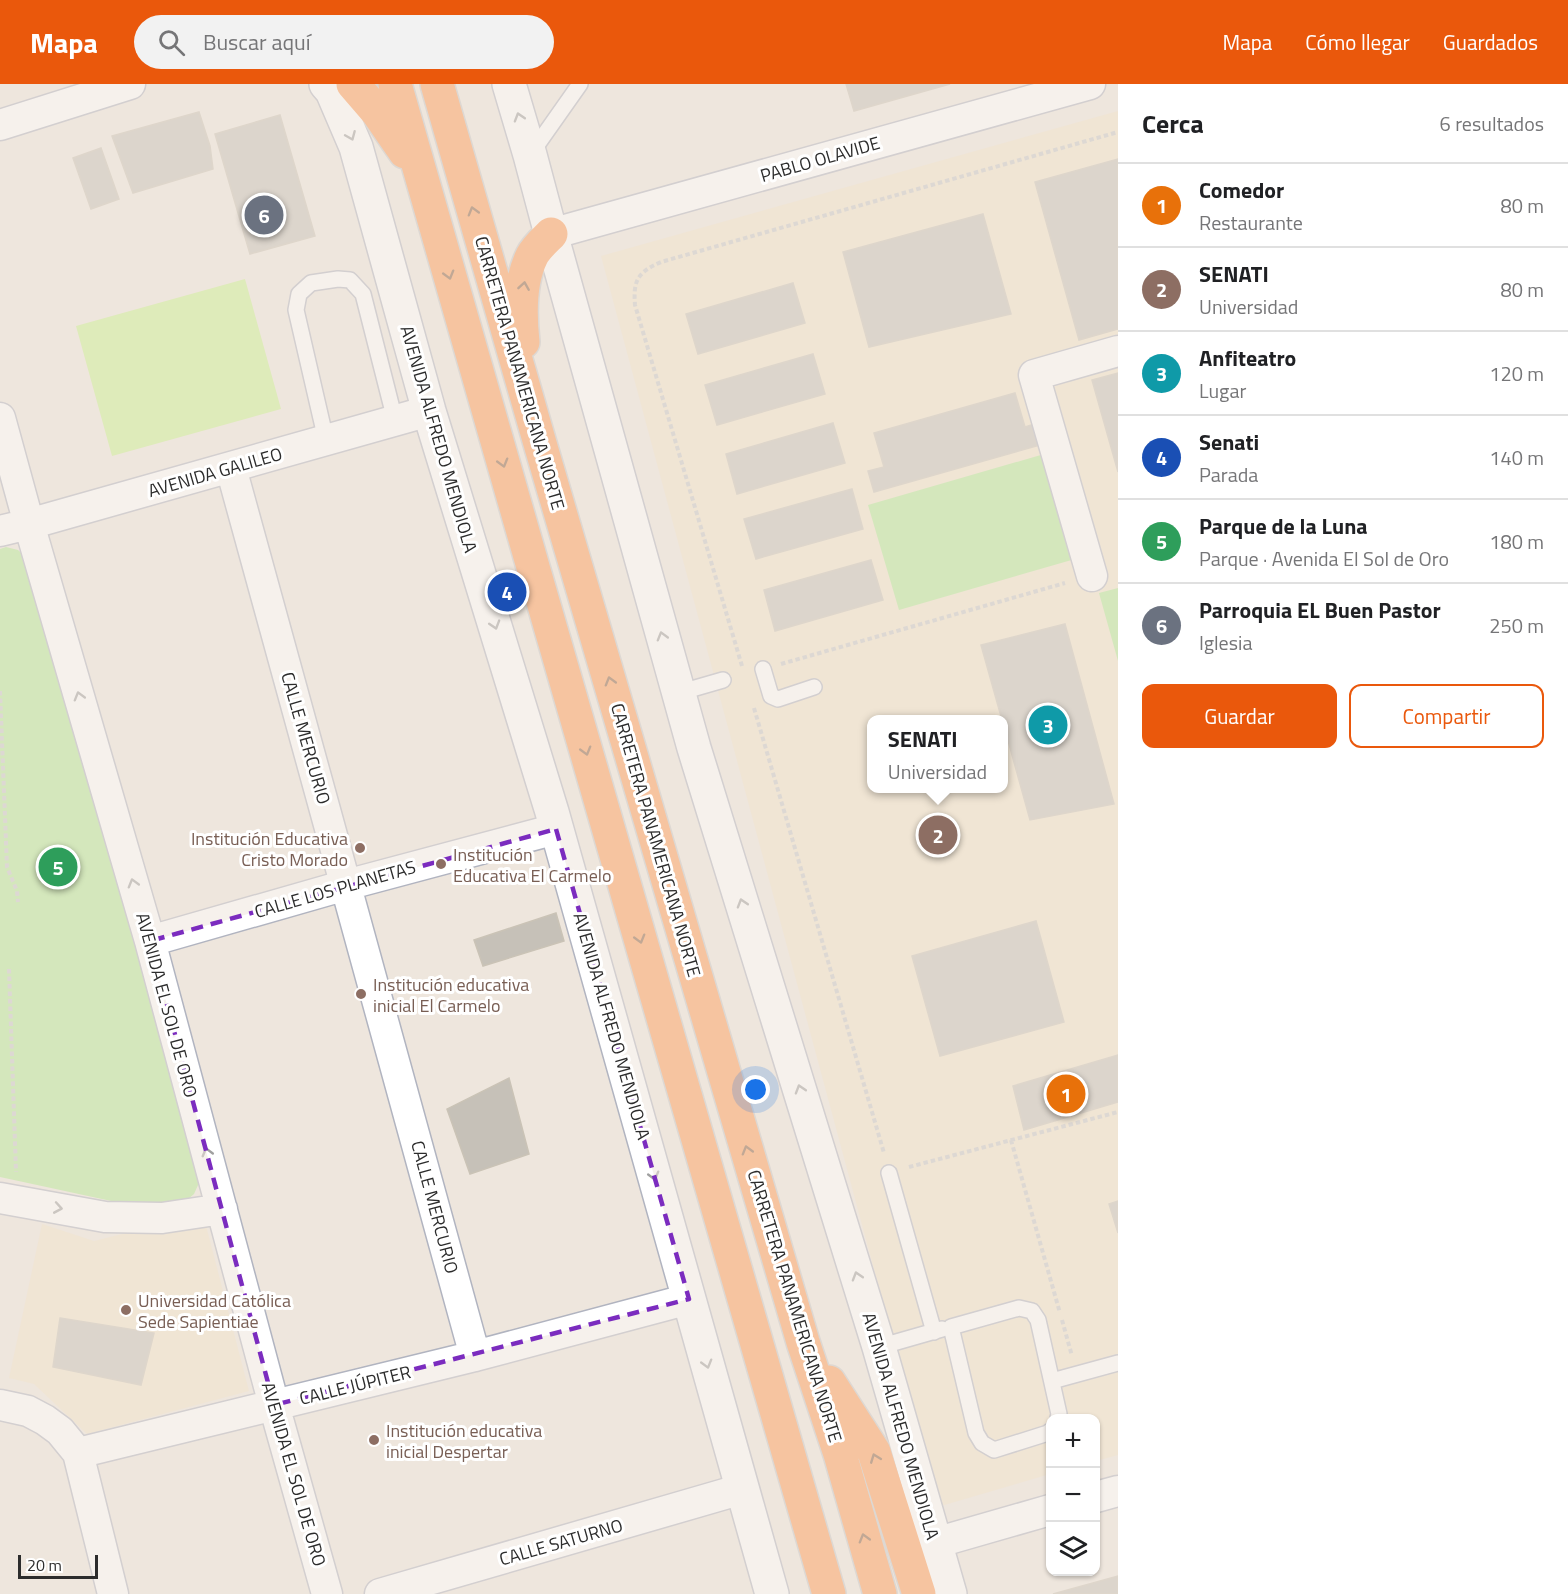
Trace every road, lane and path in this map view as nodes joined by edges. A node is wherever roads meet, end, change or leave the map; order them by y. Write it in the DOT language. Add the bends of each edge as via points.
graph roads {
  1 [pos="130,84"];
  2 [pos="326,84"];
  3 [pos="353,84"];
  4 [pos="395,84"];
  5 [pos="437,84"];
  6 [pos="509,84"];
  7 [pos="580,84"];
  8 [pos="1090,84"];
  9 [pos="0,124"];
  10 [pos="1118,132"];
  11 [pos="530,155"];
  12 [pos="422,179"];
  13 [pos="550,234"];
  14 [pos="1118,351"];
  15 [pos="429,411"];
  16 [pos="0,418"];
  17 [pos="395,420"];
  18 [pos="326,440"];
  19 [pos="541,447"];
  20 [pos="231,468"];
  21 [pos="29,524"];
  22 [pos="0,531"];
  23 [pos="1092,576"];
  24 [pos="764,669"];
  25 [pos="723,680"];
  26 [pos="814,687"];
  27 [pos="0,691"];
  28 [pos="678,693"];
  29 [pos="754,708"];
  30 [pos="556,829"];
  31 [pos="346,885"];
  32 [pos="18,902"];
  33 [pos="150,941"];
  34 [pos="9,969"];
  35 [pos="1118,1112"];
  36 [pos="1011,1140"];
  37 [pos="890,1173"];
  38 [pos="8,1187"];
  39 [pos="222,1209"];
  40 [pos="689,1299"];
  41 [pos="951,1327"];
  42 [pos="934,1332"];
  43 [pos="803,1342"];
  44 [pos="879,1347"];
  45 [pos="475,1356"];
  46 [pos="1118,1363"];
  47 [pos="1077,1374"];
  48 [pos="1052,1381"];
  49 [pos="0,1405"];
  50 [pos="273,1405"];
  51 [pos="1059,1414"];
  52 [pos="1046,1434"];
  53 [pos="78,1454"];
  54 [pos="742,1489"];
  55 [pos="1118,1491"];
  56 [pos="1100,1496"];
  57 [pos="1046,1511"];
  58 [pos="935,1543"];
  59 [pos="825,1587"];
  60 [pos="113,1594"];
  61 [pos="327,1594"];
  62 [pos="380,1594"];
  63 [pos="772,1594"];
  64 [pos="880,1594"];
  65 [pos="919,1594"];
  66 [pos="950,1594"];
  1 -- 9 [label="street"];
  2 -- 15 [label="main road, AVENIDA ALFREDO MENDIOLA, one-way" via="356,147"];
  3 -- 12 [label="highway" via="397,139"];
  4 -- 12 [label="highway"];
  19 -- 5 [label="highway, CARRETERA PANAMERICANA NORTE, one-way"];
  11 -- 6 [label="main road, AVENIDA ALFREDO MENDIOLA, one-way"];
  7 -- 11 [label="lane"];
  8 -- 13 [label="street, PABLO OLAVIDE"];
  10 -- 24 [label="path" via="661,262 637,278 635,305 744,675"];
  11 -- 13 [label="main road, AVENIDA ALFREDO MENDIOLA"];
  12 -- 59 [label="highway, one-way"];
  19 -- 13 [label="highway, one-way" via="522,339 521,309 523,282 532,254"];
  28 -- 13 [label="main road, AVENIDA ALFREDO MENDIOLA, one-way"];
  14 -- 23 [label="street" via="1034,375"];
  15 -- 17 [label="street, AVENIDA GALILEO"];
  15 -- 30 [label="main road, AVENIDA ALFREDO MENDIOLA, one-way"];
  16 -- 21 [label="street, AVENIDA EL SOL DE ORO"];
  17 -- 18 [label="street, AVENIDA GALILEO"];
  17 -- 18 [label="lane" via="363,294 350,280 311,282 298,294 296,310"];
  18 -- 20 [label="street, AVENIDA GALILEO"];
  43 -- 19 [label="highway, CARRETERA PANAMERICANA NORTE, one-way"];
  20 -- 21 [label="street, AVENIDA GALILEO"];
  20 -- 31 [label="street, CALLE MERCURIO"];
  21 -- 22 [label="street, AVENIDA GALILEO"];
  33 -- 21 [label="street, AVENIDA EL SOL DE ORO, one-way"];
  23 -- 24 [label="path"];
  24 -- 26 [label="lane" via="774,698"];
  25 -- 28 [label="lane"];
  27 -- 32 [label="path" via="7,867"];
  44 -- 28 [label="main road, AVENIDA ALFREDO MENDIOLA, one-way"];
  29 -- 37 [label="path"];
  30 -- 31 [label="street, CALLE LOS PLANETAS"];
  30 -- 40 [label="main road, AVENIDA ALFREDO MENDIOLA, one-way"];
  31 -- 33 [label="street, CALLE LOS PLANETAS"];
  31 -- 45 [label="street, CALLE MERCURIO"];
  39 -- 33 [label="street, AVENIDA EL SOL DE ORO, one-way"];
  34 -- 38 [label="path"];
  35 -- 36 [label="path"];
  36 -- 37 [label="path"];
  36 -- 47 [label="path"];
  37 -- 42 [label="lane"];
  38 -- 39 [label="street, one-way" via="105,1216 162,1218"];
  39 -- 50 [label="street, AVENIDA EL SOL DE ORO"];
  40 -- 45 [label="street, CALLE JÚPITER"];
  40 -- 54 [label="main road, AVENIDA ALFREDO MENDIOLA, one-way"];
  41 -- 42 [label="lane"];
  41 -- 48 [label="lane" via="1019,1308 1032,1311 1038,1320"];
  41 -- 52 [label="lane" via="976,1433 982,1443 994,1450"];
  42 -- 44 [label="lane"];
  64 -- 43 [label="highway, CARRETERA PANAMERICANA NORTE, one-way"];
  65 -- 43 [label="highway, one-way" via="874,1452"];
  44 -- 58 [label="main road, AVENIDA ALFREDO MENDIOLA"];
  45 -- 50 [label="street, CALLE JÚPITER"];
  46 -- 47 [label="lane"];
  47 -- 48 [label="lane"];
  48 -- 51 [label="lane"];
  49 -- 53 [label="street" via="28,1411 45,1420 60,1431"];
  50 -- 53 [label="street, CALLE JÚPITER"];
  50 -- 61 [label="street, AVENIDA EL SOL DE ORO"];
  53 -- 60 [label="street"];
  54 -- 62 [label="street, CALLE SATURNO"];
  54 -- 63 [label="main road, AVENIDA ALFREDO MENDIOLA"];
  55 -- 56 [label="street"];
  57 -- 58 [label="street"];
  58 -- 66 [label="main road, AVENIDA ALFREDO MENDIOLA"];
}
